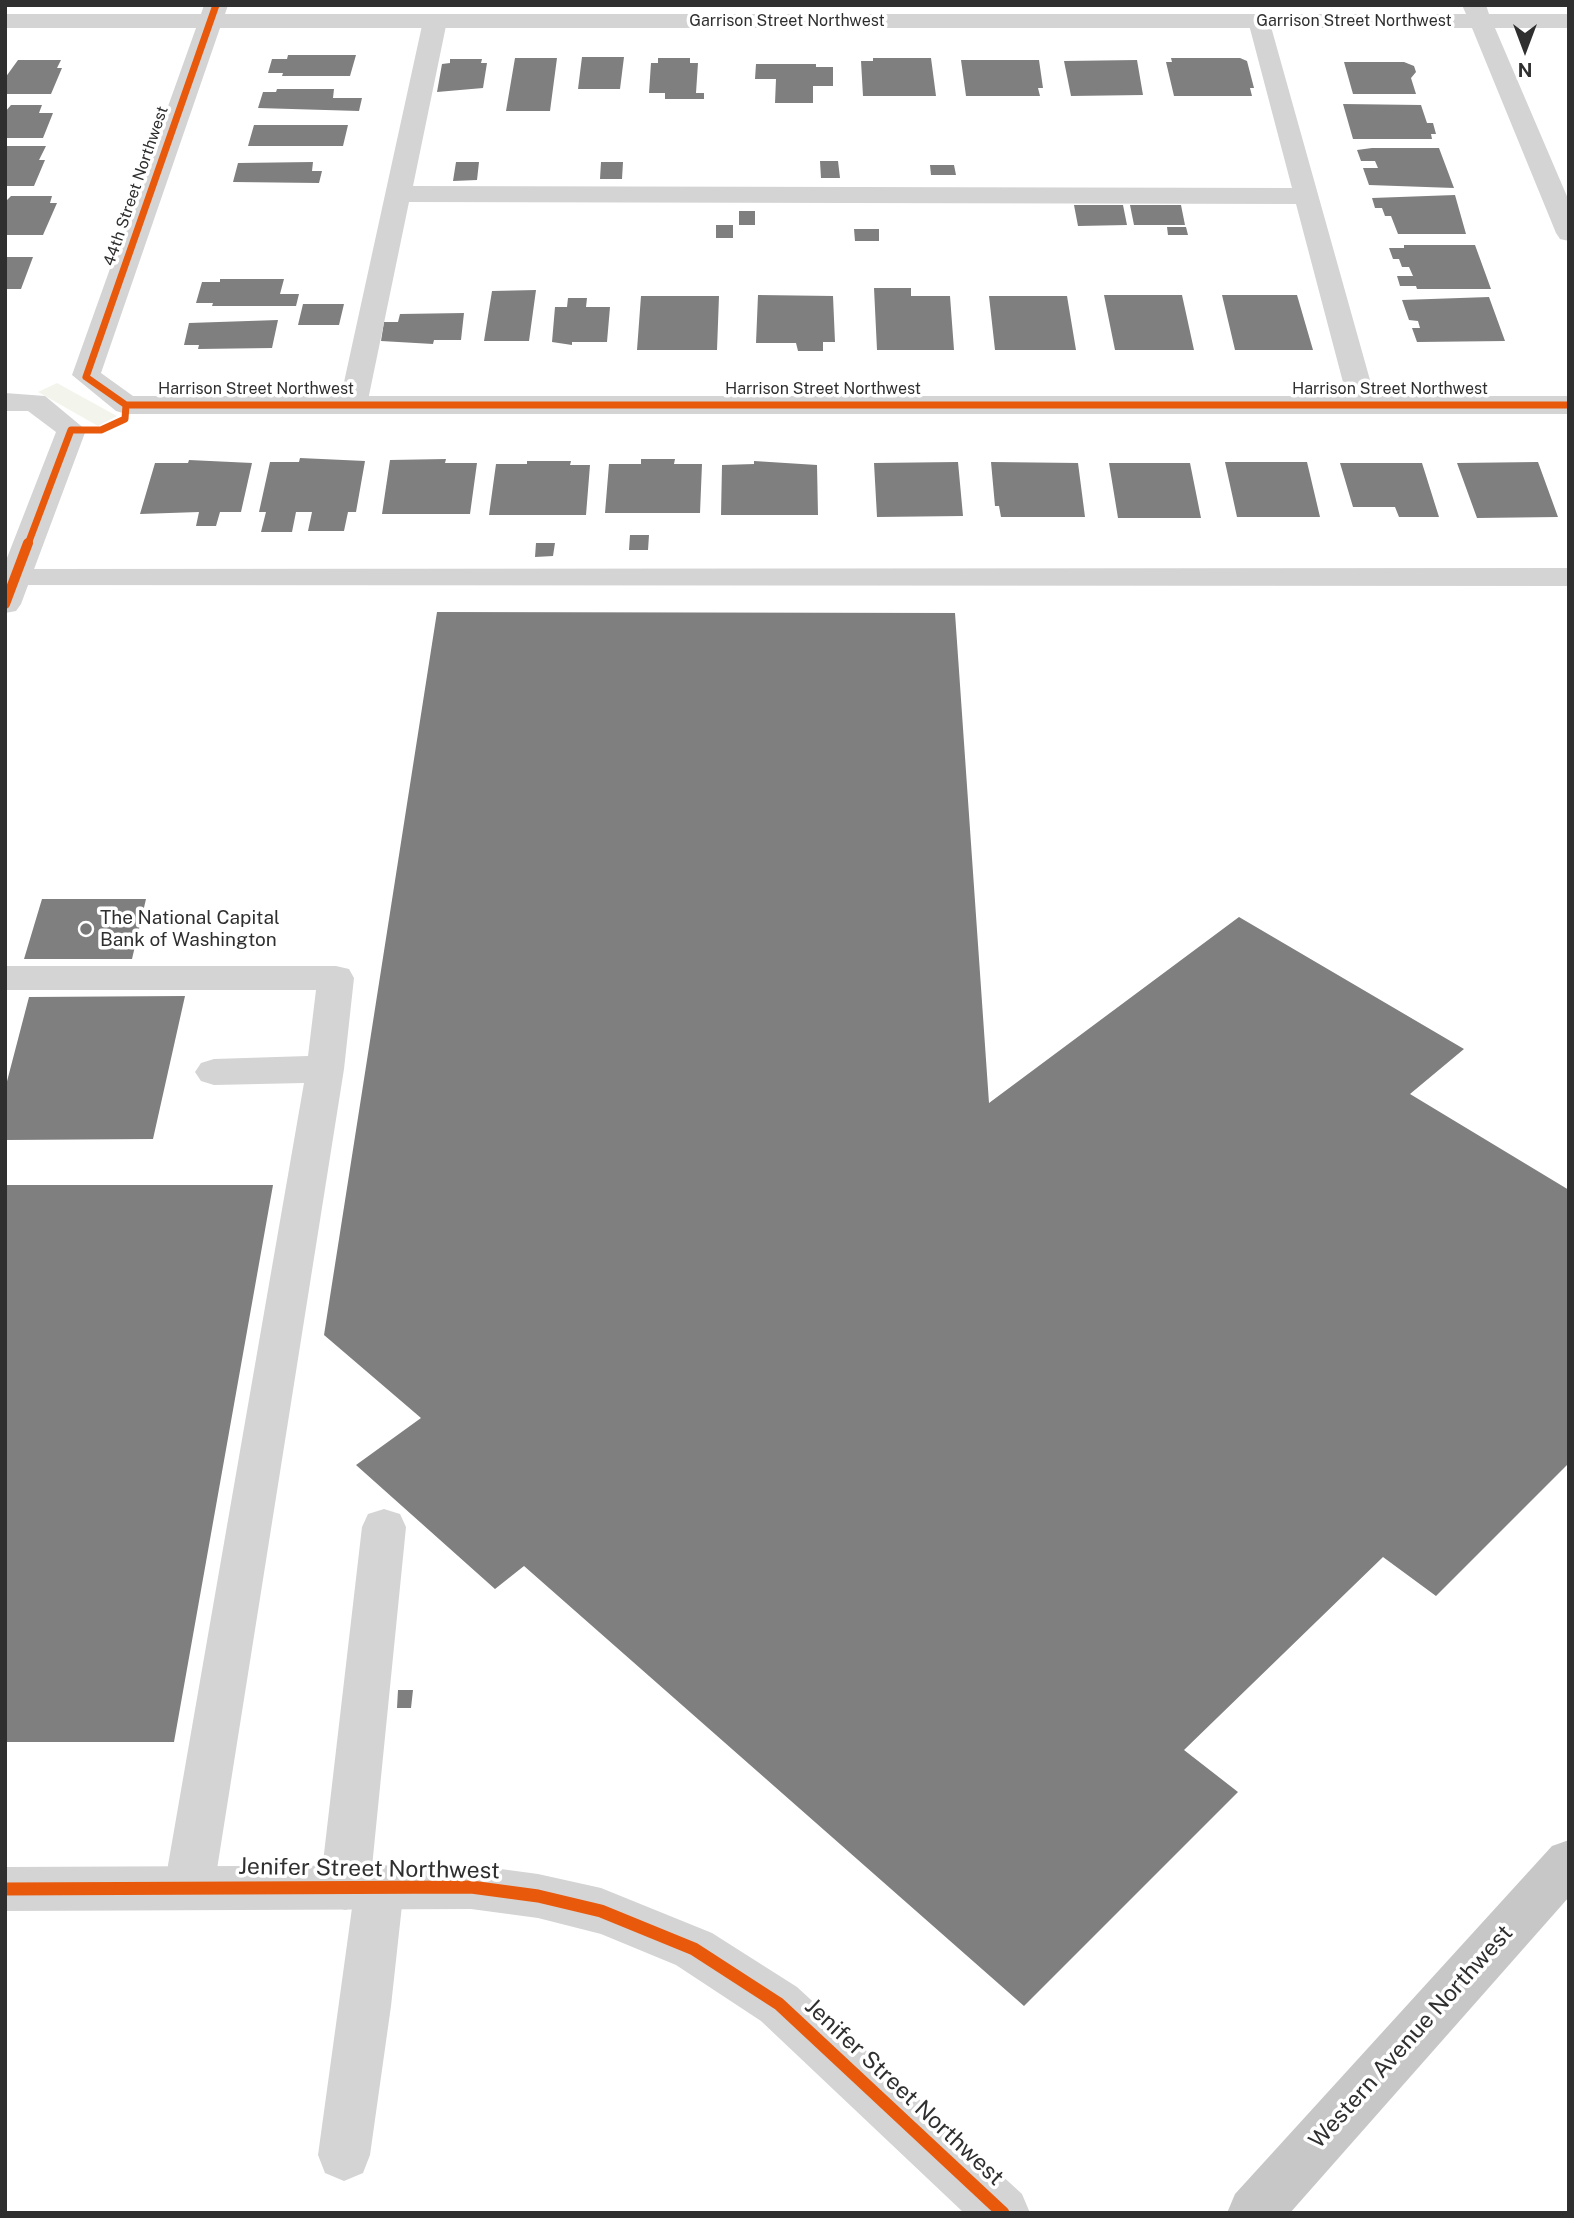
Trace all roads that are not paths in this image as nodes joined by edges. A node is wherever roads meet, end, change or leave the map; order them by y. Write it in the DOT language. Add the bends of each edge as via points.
graph roads {
  1 [pos="214,13"];
  2 [pos="1477,13"];
  3 [pos="5,21"];
  4 [pos="435,21"];
  5 [pos="1260,21"];
  6 [pos="1569,21"];
  7 [pos="1560,192"];
  8 [pos="398,194"];
  9 [pos="1307,196"];
  10 [pos="1569,233"];
  11 [pos="86,377"];
  12 [pos="5,402"];
  13 [pos="353,405"];
  14 [pos="1363,405"];
  15 [pos="1569,405"];
  16 [pos="1569,577"];
  17 [pos="8,592"];
  18 [pos="5,978"];
  19 [pos="325,1069"];
  20 [pos="214,1072"];
  21 [pos="384,1527"];
  22 [pos="1569,1862"];
  23 [pos="362,1887"];
  24 [pos="188,1888"];
  25 [pos="5,1889"];
  26 [pos="344,2155"];
  27 [pos="1003,2213"];
  28 [pos="1254,2213"];
  1 -- 3 [label="street, Garrison Street Northwest"];
  1 -- 4 [label="street, Garrison Street Northwest"];
  1 -- 11 [label="street, 44th Street Northwest"];
  2 -- 5 [label="street, Garrison Street Northwest"];
  2 -- 6 [label="street, Garrison Street Northwest"];
  2 -- 7 [label="street"];
  4 -- 5 [label="street, Garrison Street Northwest"];
  4 -- 8 [label="street"];
  5 -- 9 [label="street"];
  7 -- 10 [label="street"];
  8 -- 9 [label="street"];
  8 -- 13 [label="street"];
  9 -- 14 [label="street"];
  11 -- 13 [label="street, Harrison Street Northwest" via="126,405"];
  12 -- 17 [label="street" via="35,402 71,430"];
  13 -- 14 [label="street, Harrison Street Northwest"];
  14 -- 15 [label="street, Harrison Street Northwest"];
  16 -- 17 [label="street"];
  18 -- 19 [label="street" via="336,978"];
  19 -- 20 [label="street"];
  19 -- 24 [label="street"];
  21 -- 23 [label="street"];
  22 -- 28 [label="main road, Western Avenue Northwest"];
  23 -- 24 [label="street, Jenifer Street Northwest"];
  23 -- 26 [label="street" via="366,2006"];
  23 -- 27 [label="street, Jenifer Street Northwest" via="471,1887 538,1896 601,1911 694,1949 779,2004"];
  24 -- 25 [label="street, Jenifer Street Northwest"];
}
